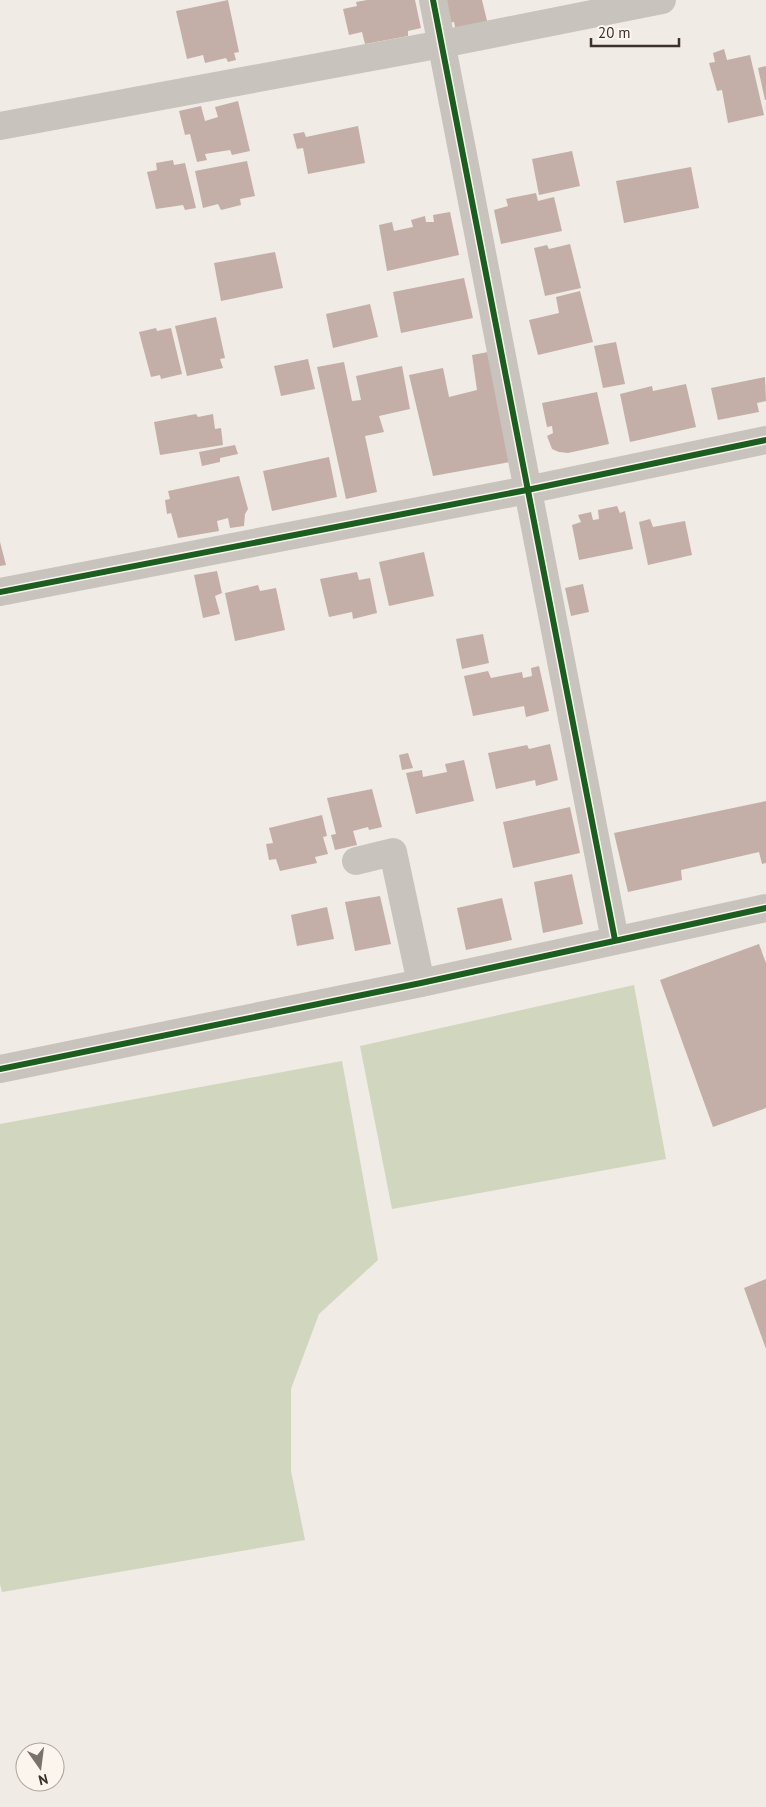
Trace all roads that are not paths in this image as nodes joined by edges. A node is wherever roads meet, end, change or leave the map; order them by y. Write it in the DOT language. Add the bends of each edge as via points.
graph roads {
  1 [pos="433,0"];
  2 [pos="645,2"];
  3 [pos="442,44"];
  4 [pos="0,126"];
  5 [pos="766,440"];
  6 [pos="527,490"];
  7 [pos="0,592"];
  8 [pos="356,861"];
  9 [pos="766,908"];
  10 [pos="614,940"];
  11 [pos="421,983"];
  12 [pos="0,1070"];
  1 -- 3 [label="street"];
  2 -- 3 [label="street"];
  3 -- 4 [label="street"];
  3 -- 6 [label="street"];
  5 -- 6 [label="street"];
  6 -- 7 [label="street"];
  6 -- 10 [label="street"];
  8 -- 11 [label="street" via="393,852"];
  9 -- 10 [label="street"];
  10 -- 11 [label="street"];
  11 -- 12 [label="street"];
}
